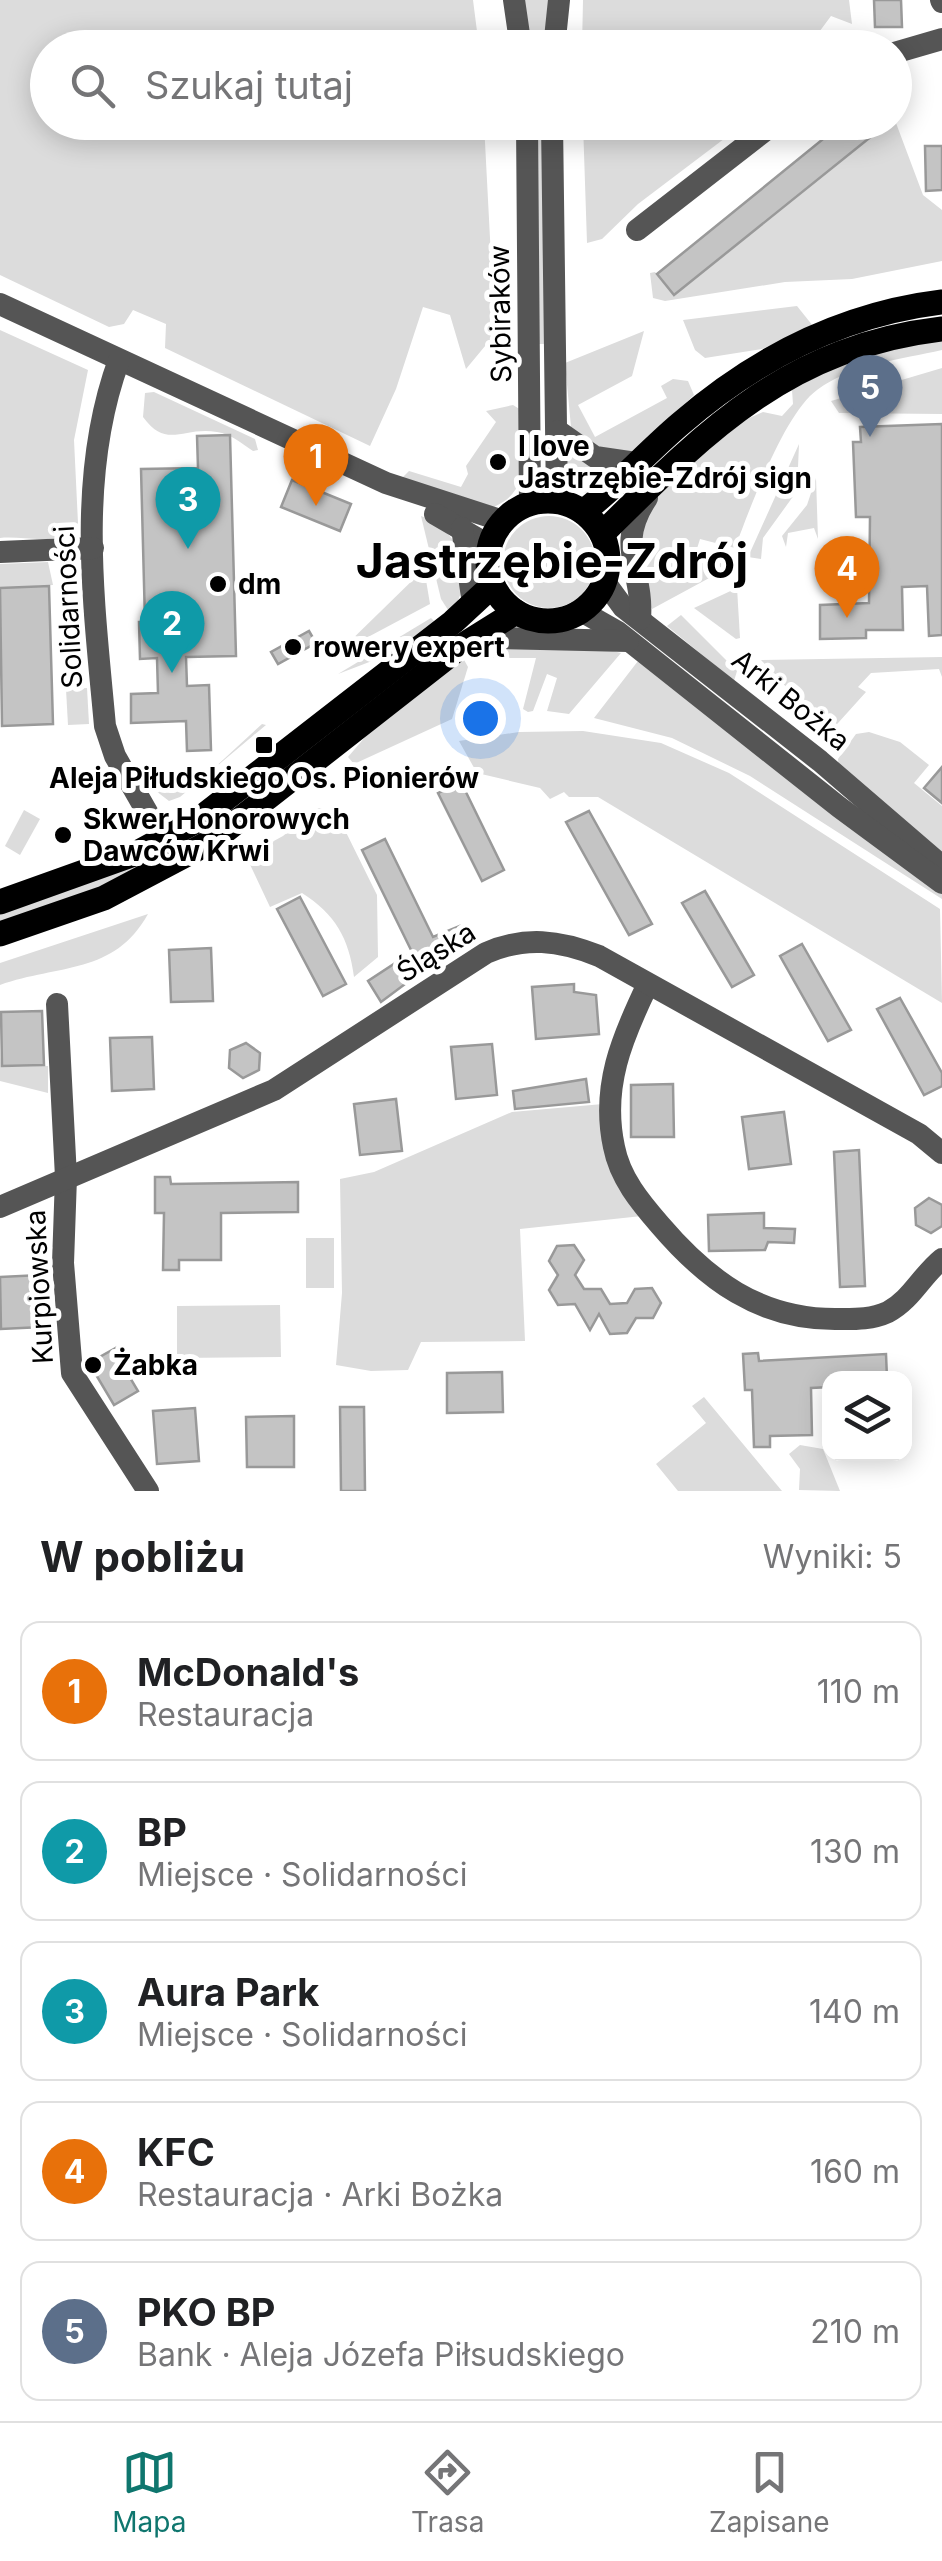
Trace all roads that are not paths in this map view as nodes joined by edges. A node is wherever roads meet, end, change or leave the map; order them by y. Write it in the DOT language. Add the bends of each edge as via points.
graph roads {
  1 [pos="514,0"];
  2 [pos="559,0"];
  3 [pos="518,30"];
  4 [pos="556,30"];
  5 [pos="942,39"];
  6 [pos="912,47"];
  7 [pos="527,140"];
  8 [pos="552,140"];
  9 [pos="753,140"];
  10 [pos="637,230"];
  11 [pos="942,302"];
  12 [pos="0,304"];
  13 [pos="942,329"];
  14 [pos="120,360"];
  15 [pos="558,431"];
  16 [pos="636,463"];
  17 [pos="673,464"];
  18 [pos="386,483"];
  19 [pos="557,502"];
  20 [pos="530,504"];
  21 [pos="583,512"];
  22 [pos="503,521"];
  23 [pos="462,528"];
  24 [pos="602,534"];
  25 [pos="490,546"];
  26 [pos="93,548"];
  27 [pos="0,552"];
  28 [pos="604,581"];
  29 [pos="493,586"];
  30 [pos="473,604"];
  31 [pos="581,611"];
  32 [pos="516,612"];
  33 [pos="640,619"];
  34 [pos="481,633"];
  35 [pos="628,641"];
  36 [pos="163,840"];
  37 [pos="942,866"];
  38 [pos="942,883"];
  39 [pos="0,902"];
  40 [pos="0,934"];
  41 [pos="648,986"];
  42 [pos="57,1004"];
  43 [pos="942,1153"];
  44 [pos="66,1177"];
  45 [pos="0,1207"];
  46 [pos="942,1259"];
  47 [pos="148,1491"];
  1 -- 3 [label="street"];
  2 -- 4 [label="street"];
  5 -- 6 [label="street"];
  7 -- 20 [label="street, Sybiraków"];
  8 -- 15 [label="street, Sybiraków"];
  9 -- 10 [label="street"];
  11 -- 16 [label="main road" via="840,326 779,353 721,389"];
  12 -- 14 [label="street"];
  13 -- 17 [label="main road" via="868,343 793,374 736,408"];
  14 -- 18 [label="street"];
  14 -- 26 [label="street, Solidarności" via="96,436"];
  15 -- 16 [label="street" via="596,457"];
  15 -- 19 [label="street, Sybiraków"];
  16 -- 21 [label="main road"];
  17 -- 24 [label="main road"];
  17 -- 33 [label="street" via="634,518 630,562 642,601"];
  18 -- 22 [label="street"];
  18 -- 23 [label="street"];
  19 -- 20 [label="main road"];
  19 -- 21 [label="main road"];
  20 -- 22 [label="main road"];
  21 -- 24 [label="main road"];
  22 -- 25 [label="main road"];
  23 -- 25 [label="street"];
  23 -- 30 [label="street"];
  24 -- 28 [label="main road"];
  25 -- 29 [label="main road"];
  26 -- 27 [label="street"];
  26 -- 36 [label="street, Solidarności" via="105,726"];
  28 -- 31 [label="main road"];
  28 -- 33 [label="street, Arki Bożka"];
  29 -- 30 [label="main road"];
  29 -- 32 [label="main road"];
  30 -- 36 [label="main road" via="198,820"];
  31 -- 32 [label="main road" via="542,620"];
  31 -- 35 [label="street, Arki Bożka"];
  32 -- 34 [label="main road"];
  33 -- 37 [label="street, Arki Bożka"];
  34 -- 35 [label="street"];
  34 -- 40 [label="main road" via="212,841 104,898"];
  35 -- 38 [label="street, Arki Bożka"];
  36 -- 39 [label="main road"];
  41 -- 43 [label="street, Śląska" via="919,1134"];
  41 -- 44 [label="street, Śląska" via="577,947 514,941 274,1090"];
  41 -- 46 [label="street" via="612,1072 614,1150 633,1194 712,1280 780,1312 860,1319 901,1303"];
  42 -- 44 [label="street"];
  44 -- 45 [label="street, Śląska"];
  44 -- 47 [label="street, Kurpiowska" via="63,1264 72,1374"];
}
